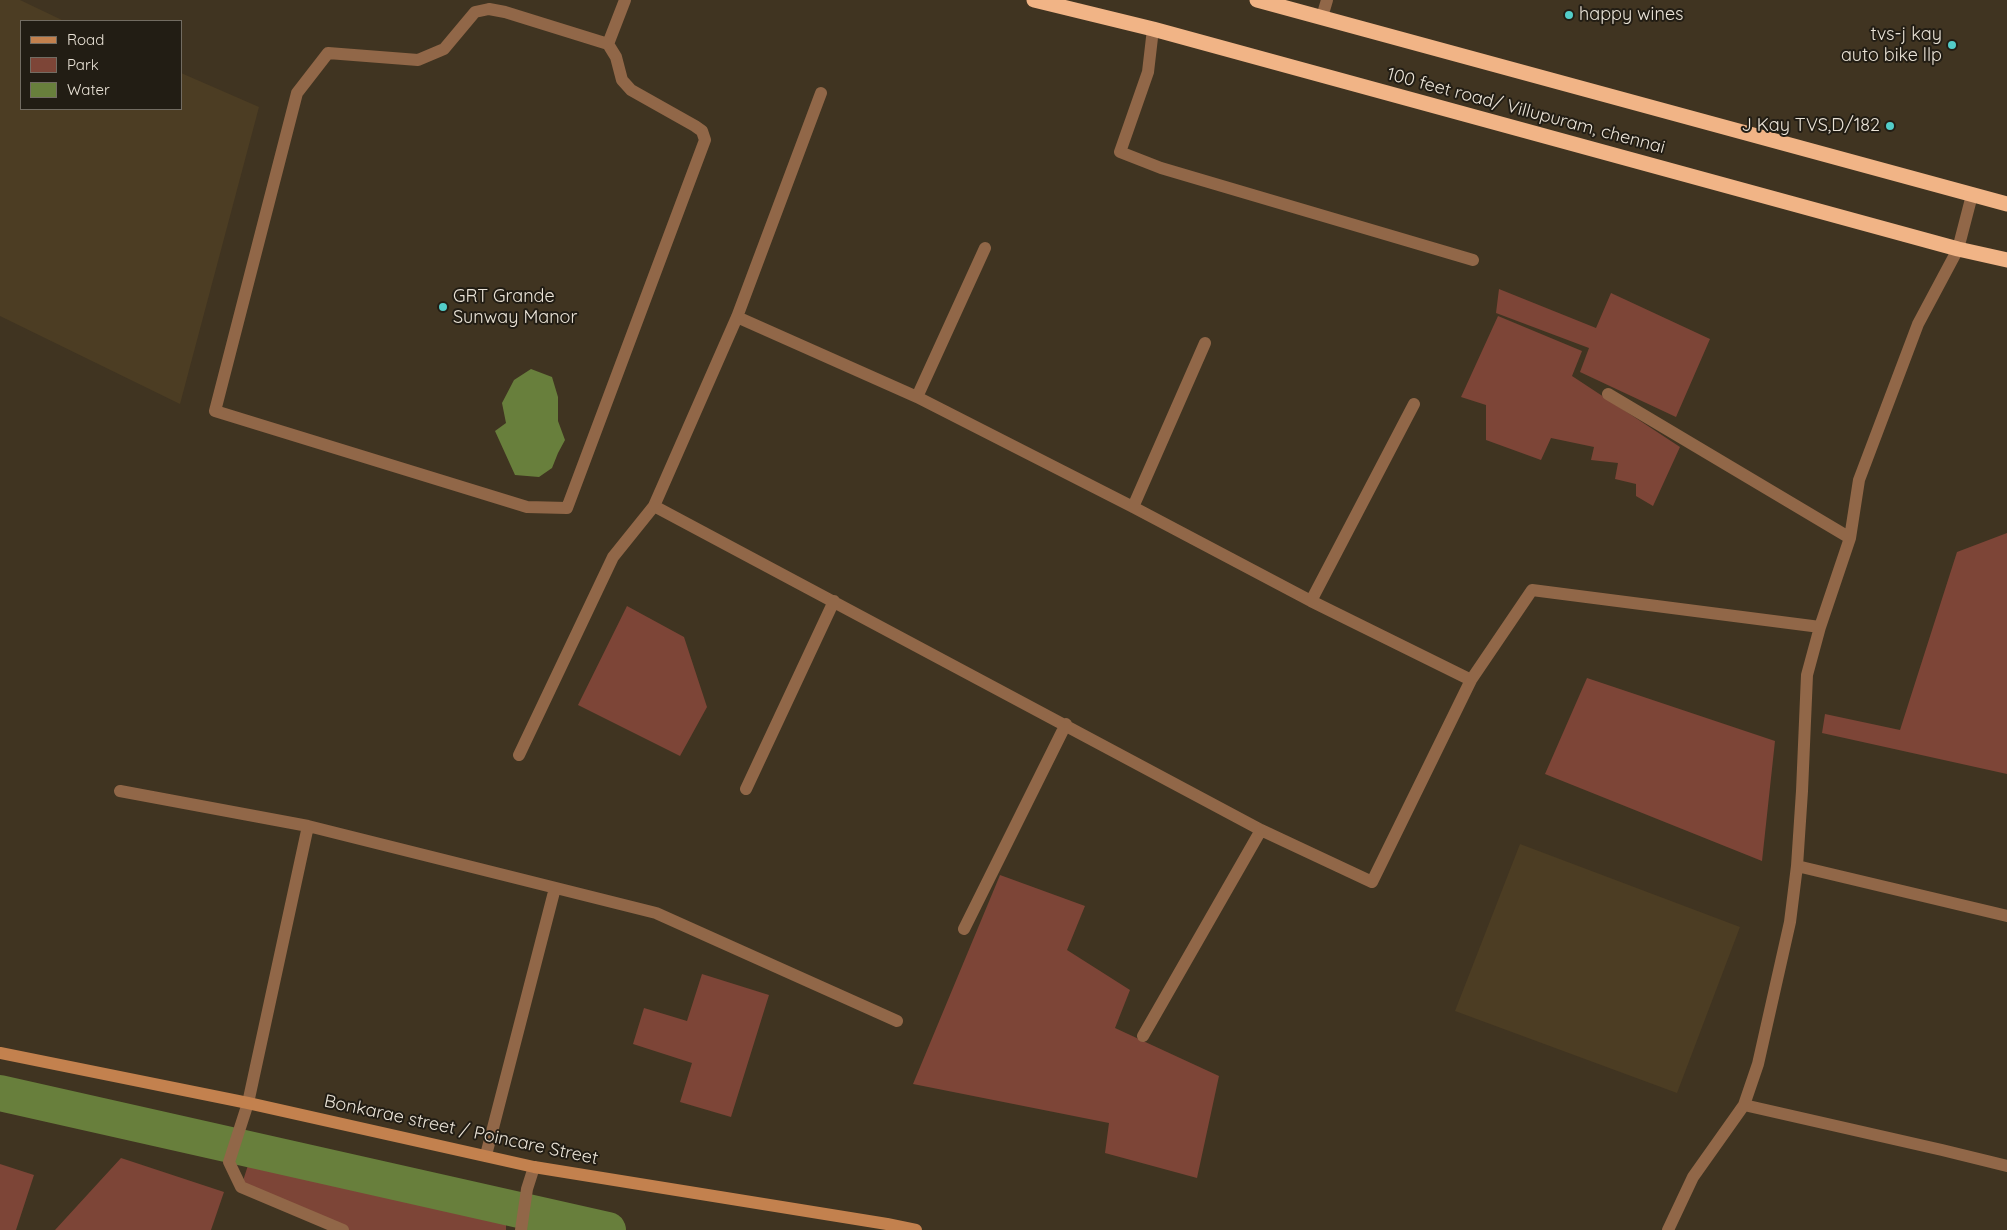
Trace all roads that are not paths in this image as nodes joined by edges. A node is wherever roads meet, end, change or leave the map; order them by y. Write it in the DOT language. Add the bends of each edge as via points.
graph roads {
  1 [pos="625,0"];
  2 [pos="1034,0"];
  3 [pos="1256,0"];
  4 [pos="1327,0"];
  5 [pos="1322,17"];
  6 [pos="1153,29"];
  7 [pos="608,44"];
  8 [pos="821,93"];
  9 [pos="1972,195"];
  10 [pos="2007,204"];
  11 [pos="985,248"];
  12 [pos="1958,249"];
  13 [pos="1473,260"];
  14 [pos="2007,260"];
  15 [pos="737,317"];
  16 [pos="1205,343"];
  17 [pos="1608,394"];
  18 [pos="917,397"];
  19 [pos="1414,404"];
  20 [pos="654,506"];
  21 [pos="1133,507"];
  22 [pos="1850,538"];
  23 [pos="834,601"];
  24 [pos="1312,601"];
  25 [pos="1820,627"];
  26 [pos="1470,680"];
  27 [pos="1066,724"];
  28 [pos="519,755"];
  29 [pos="746,789"];
  30 [pos="120,791"];
  31 [pos="308,826"];
  32 [pos="1261,830"];
  33 [pos="1797,866"];
  34 [pos="555,888"];
  35 [pos="2007,916"];
  36 [pos="964,928"];
  37 [pos="897,1021"];
  38 [pos="1144,1036"];
  39 [pos="0,1053"];
  40 [pos="248,1102"];
  41 [pos="1744,1105"];
  42 [pos="486,1155"];
  43 [pos="2007,1166"];
  44 [pos="534,1167"];
  45 [pos="523,1225"];
  46 [pos="343,1230"];
  47 [pos="916,1230"];
  48 [pos="1668,1230"];
  1 -- 7 [label="street"];
  2 -- 6 [label="highway, 100 feet road/ Villupuram, chennai"];
  3 -- 5 [label="highway, 100 feet road/ Villupuram, chennai"];
  4 -- 5 [label="street"];
  5 -- 9 [label="highway, 100 feet road/ Villupuram, chennai"];
  6 -- 12 [label="highway, 100 feet road/ Villupuram, chennai"];
  6 -- 13 [label="street" via="1148,72 1120,152 1161,168"];
  7 -- 7 [label="street" via="489,9 475,12 444,49 418,60 328,53 297,93 215,411 527,507 567,508 705,140 702,131 695,126 631,90 622,80 616,57"];
  8 -- 15 [label="street"];
  9 -- 10 [label="highway, 100 feet road/ Villupuram, chennai"];
  9 -- 12 [label="street"];
  11 -- 18 [label="street"];
  12 -- 14 [label="highway, 100 feet road/ Villupuram, chennai"];
  12 -- 22 [label="street" via="1918,324 1859,480"];
  15 -- 18 [label="street"];
  15 -- 20 [label="street"];
  16 -- 21 [label="street"];
  17 -- 22 [label="street"];
  18 -- 21 [label="street"];
  19 -- 24 [label="street"];
  20 -- 23 [label="street"];
  20 -- 28 [label="street" via="613,557"];
  21 -- 24 [label="street"];
  22 -- 25 [label="street"];
  23 -- 27 [label="street"];
  23 -- 29 [label="street"];
  24 -- 26 [label="street"];
  25 -- 26 [label="street" via="1532,590"];
  25 -- 33 [label="street" via="1807,675"];
  26 -- 32 [label="street" via="1372,882"];
  27 -- 32 [label="street"];
  27 -- 36 [label="street"];
  30 -- 31 [label="street"];
  31 -- 34 [label="street"];
  31 -- 40 [label="street"];
  32 -- 38 [label="street"];
  33 -- 35 [label="street"];
  33 -- 41 [label="street" via="1790,922 1758,1064"];
  34 -- 37 [label="street" via="656,913"];
  34 -- 42 [label="street"];
  39 -- 40 [label="street, Bonkarae street / Poincare Street"];
  40 -- 42 [label="street, Bonkarae street / Poincare Street"];
  40 -- 46 [label="street" via="229,1162 241,1187"];
  41 -- 43 [label="street"];
  41 -- 48 [label="street" via="1693,1177"];
  42 -- 44 [label="street, Bonkarae street / Poincare Street"];
  44 -- 45 [label="street" via="527,1189"];
  44 -- 47 [label="street, Bonkarae street / Poincare Street"];
}
